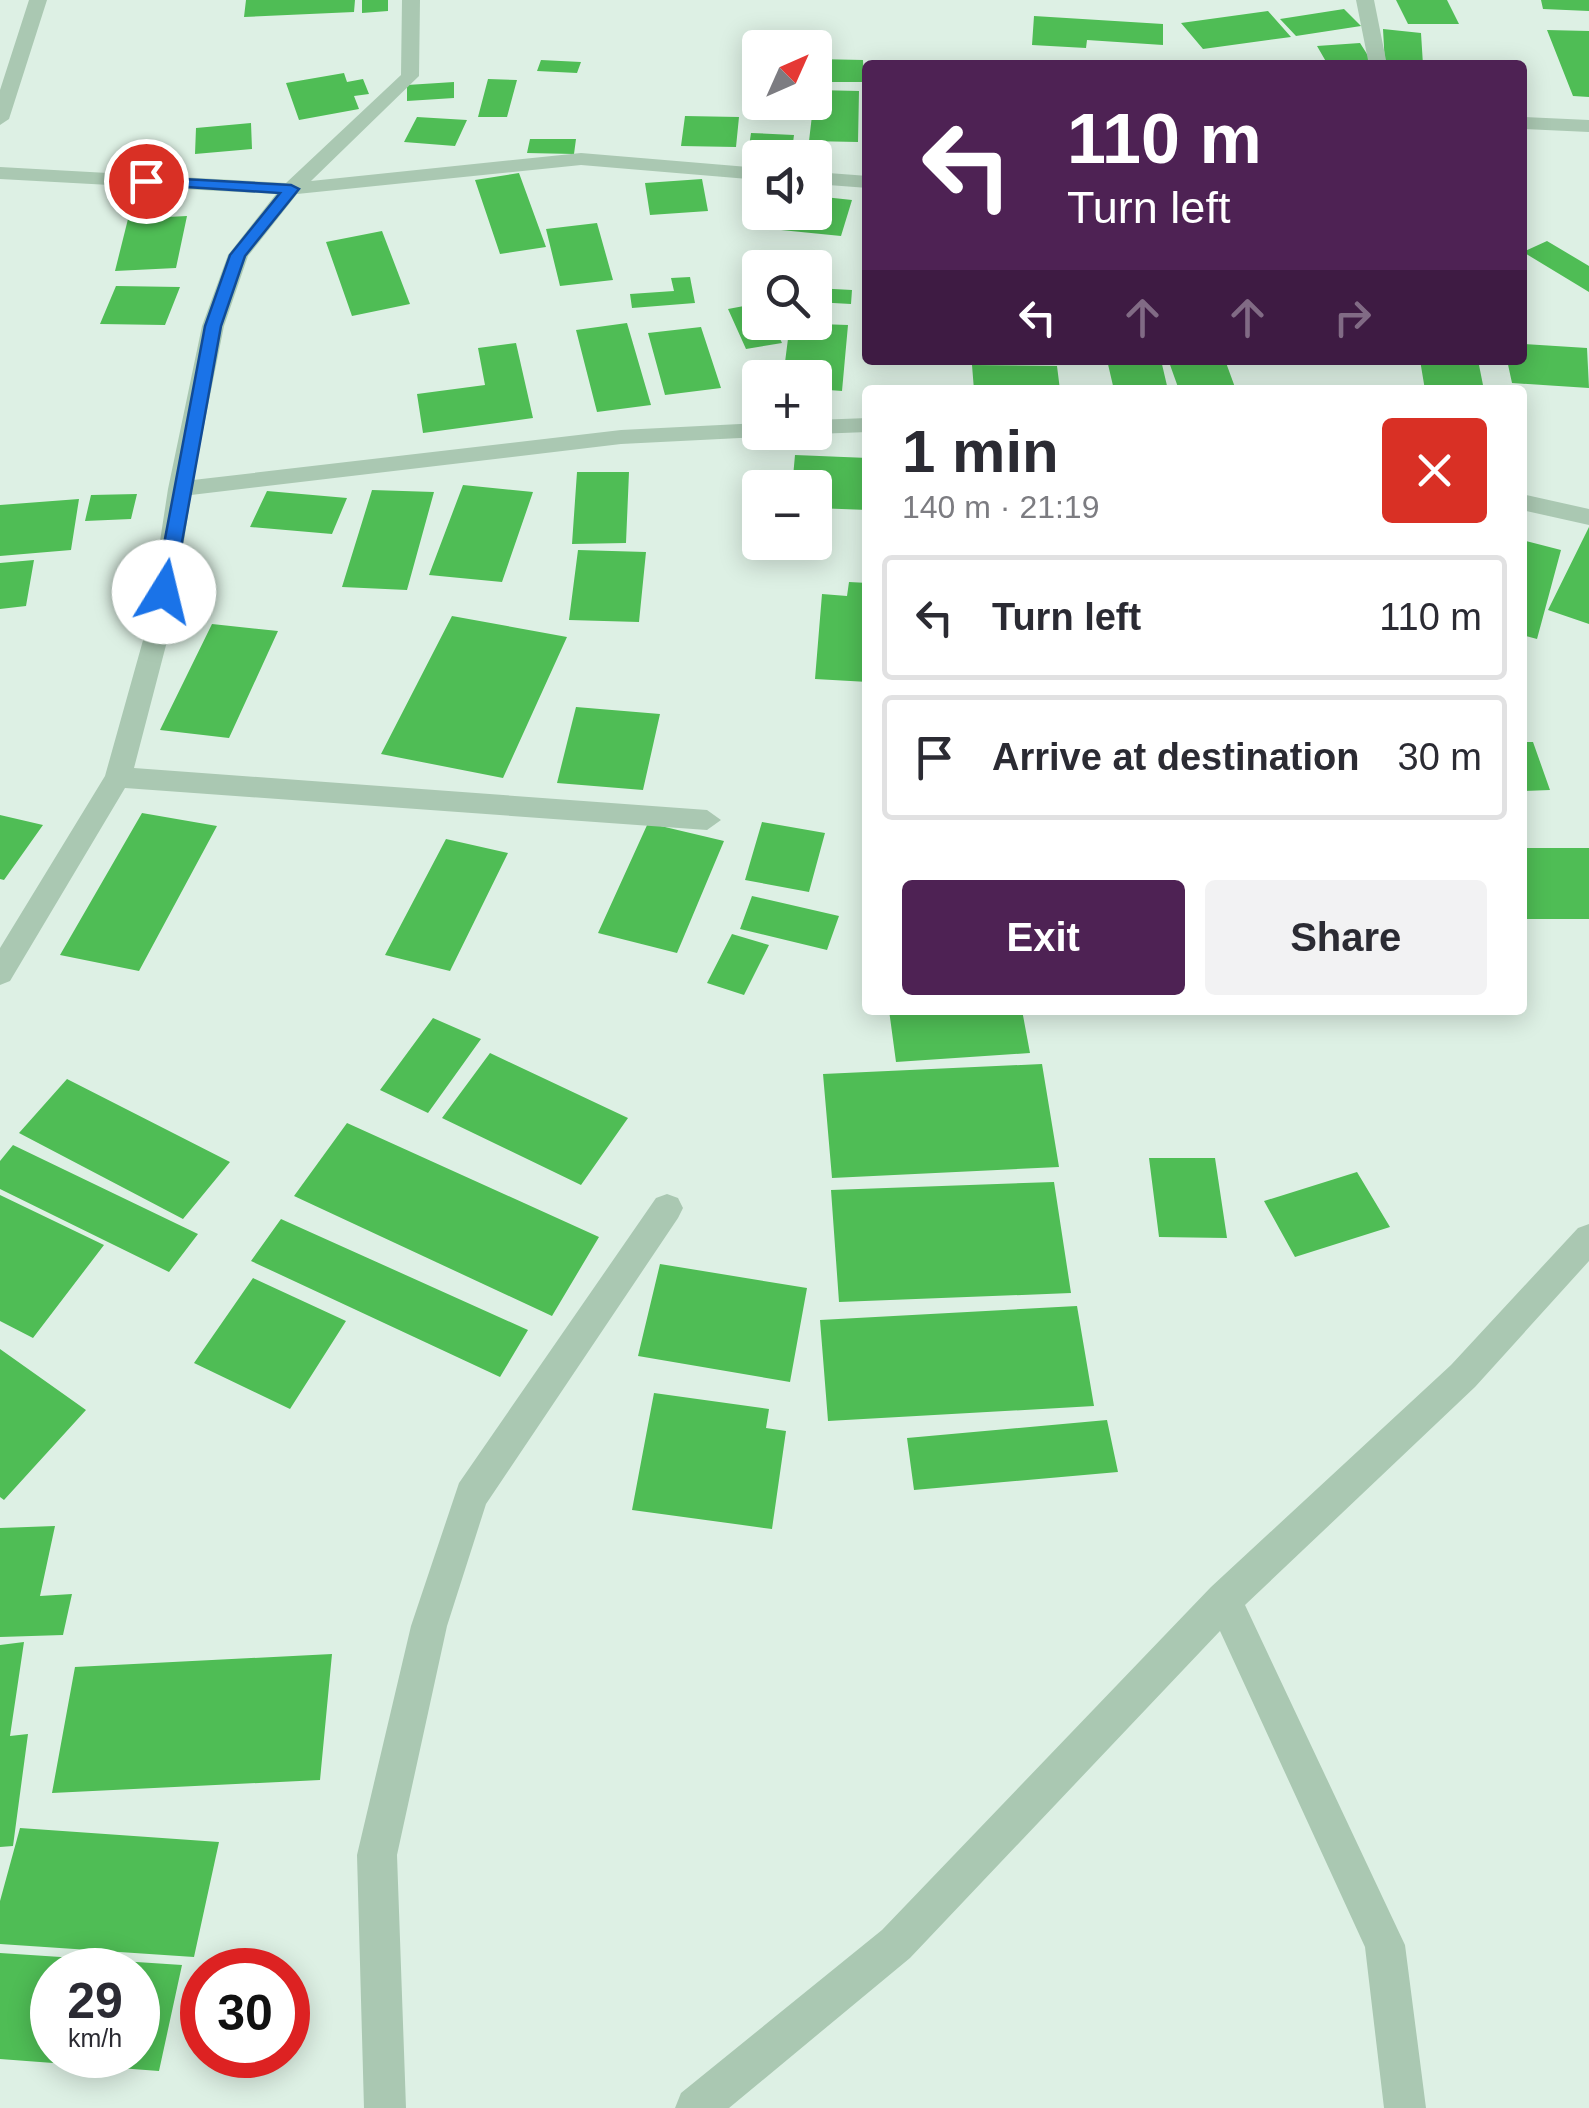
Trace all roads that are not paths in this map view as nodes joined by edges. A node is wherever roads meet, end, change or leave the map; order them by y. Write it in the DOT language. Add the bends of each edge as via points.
graph roads {
  1 [pos="38,0"];
  2 [pos="411,0"];
  3 [pos="1365,0"];
  4 [pos="1377,60"];
  5 [pos="0,119"];
  6 [pos="1527,123"];
  7 [pos="1589,126"];
  8 [pos="0,173"];
  9 [pos="742,173"];
  10 [pos="832,179"];
  11 [pos="862,182"];
  12 [pos="291,189"];
  13 [pos="862,425"];
  14 [pos="832,426"];
  15 [pos="742,431"];
  16 [pos="180,489"];
  17 [pos="1527,503"];
  18 [pos="1589,517"];
  19 [pos="118,777"];
  20 [pos="707,820"];
  21 [pos="0,972"];
  22 [pos="667,1208"];
  23 [pos="1589,1238"];
  24 [pos="1224,1600"];
  25 [pos="385,2108"];
  26 [pos="696,2108"];
  27 [pos="1405,2108"];
  1 -- 5 [label="street"];
  2 -- 12 [label="street" via="410,76"];
  3 -- 4 [label="street"];
  6 -- 7 [label="street"];
  8 -- 12 [label="street"];
  9 -- 12 [label="street" via="582,160"];
  10 -- 11 [label="street"];
  12 -- 16 [label="street" via="238,255 213,326"];
  13 -- 14 [label="street"];
  15 -- 16 [label="street" via="621,438"];
  16 -- 19 [label="street" via="159,626"];
  17 -- 18 [label="street"];
  19 -- 20 [label="street"];
  19 -- 21 [label="street"];
  22 -- 25 [label="street" via="471,1495 441,1589 376,1854"];
  23 -- 24 [label="street" via="1463,1376"];
  24 -- 26 [label="street" via="896,1944"];
  24 -- 27 [label="street" via="1385,1945"];
}
